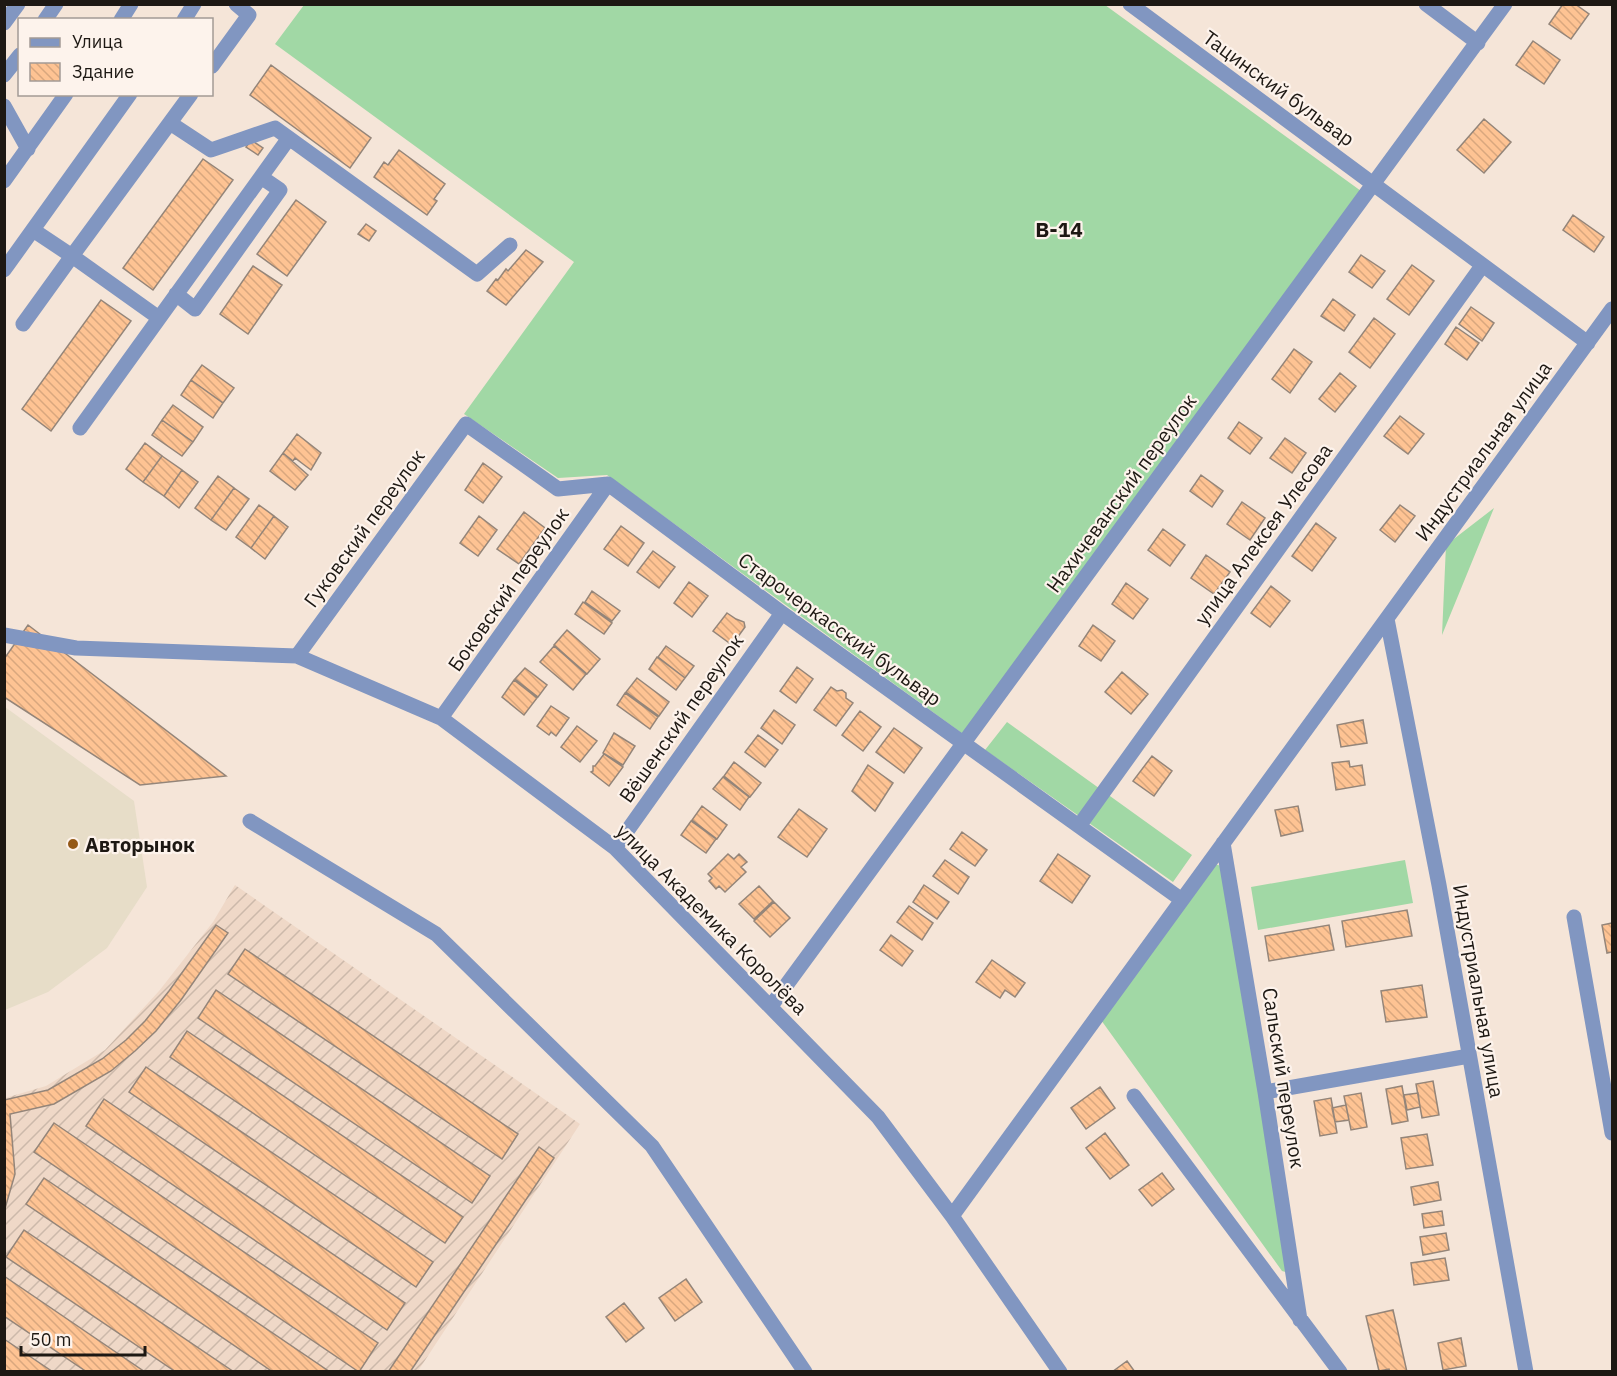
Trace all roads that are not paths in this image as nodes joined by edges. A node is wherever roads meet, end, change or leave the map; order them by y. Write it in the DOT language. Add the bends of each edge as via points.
graph roads {
  1 [pos="18,4"];
  2 [pos="56,4"];
  3 [pos="131,4"];
  4 [pos="194,4"];
  5 [pos="236,4"];
  6 [pos="1130,4"];
  7 [pos="1426,4"];
  8 [pos="1505,4"];
  9 [pos="253,10"];
  10 [pos="46,18"];
  11 [pos="122,18"];
  12 [pos="185,18"];
  13 [pos="4,23"];
  14 [pos="1478,43"];
  15 [pos="18,58"];
  16 [pos="213,65"];
  17 [pos="4,75"];
  18 [pos="65,96"];
  19 [pos="129,96"];
  20 [pos="189,96"];
  21 [pos="4,106"];
  22 [pos="170,123"];
  23 [pos="290,138"];
  24 [pos="28,148"];
  25 [pos="261,177"];
  26 [pos="4,181"];
  27 [pos="1374,184"];
  28 [pos="33,230"];
  29 [pos="510,245"];
  30 [pos="72,256"];
  31 [pos="1482,266"];
  32 [pos="4,270"];
  33 [pos="176,294"];
  34 [pos="1612,309"];
  35 [pos="159,318"];
  36 [pos="23,324"];
  37 [pos="1588,343"];
  38 [pos="80,428"];
  39 [pos="608,484"];
  40 [pos="782,613"];
  41 [pos="1387,619"];
  42 [pos="4,635"];
  43 [pos="297,656"];
  44 [pos="441,718"];
  45 [pos="964,744"];
  46 [pos="250,820"];
  47 [pos="1079,826"];
  48 [pos="1223,843"];
  49 [pos="615,848"];
  50 [pos="1182,900"];
  51 [pos="1574,917"];
  52 [pos="771,1006"];
  53 [pos="1469,1056"];
  54 [pos="1609,1090"];
  55 [pos="1265,1092"];
  56 [pos="1134,1096"];
  57 [pos="1612,1133"];
  58 [pos="952,1216"];
  59 [pos="1300,1320"];
  60 [pos="805,1371"];
  61 [pos="1060,1371"];
  62 [pos="1340,1371"];
  63 [pos="1526,1371"];
  1 -- 13 [label="street"];
  2 -- 10 [label="street"];
  3 -- 11 [label="street"];
  4 -- 12 [label="street"];
  5 -- 9 [label="street"];
  6 -- 27 [label="street, Тацинский бульвар"];
  7 -- 14 [label="street"];
  8 -- 14 [label="street, Нахичеванский переулок"];
  9 -- 16 [label="street"];
  14 -- 27 [label="street, Нахичеванский переулок"];
  15 -- 17 [label="street"];
  18 -- 24 [label="street"];
  19 -- 28 [label="street"];
  20 -- 22 [label="street"];
  21 -- 24 [label="street"];
  22 -- 23 [label="street" via="211,150 275,128"];
  22 -- 30 [label="street"];
  23 -- 25 [label="street"];
  23 -- 29 [label="street" via="477,274"];
  24 -- 26 [label="street"];
  25 -- 33 [label="street"];
  25 -- 33 [label="street" via="280,190 195,309"];
  27 -- 31 [label="street, Тацинский бульвар"];
  27 -- 45 [label="street, Нахичеванский переулок"];
  28 -- 30 [label="street"];
  28 -- 32 [label="street"];
  30 -- 35 [label="street"];
  30 -- 36 [label="street"];
  31 -- 37 [label="street, Тацинский бульвар"];
  31 -- 47 [label="street, улица Алексея Улесова"];
  33 -- 35 [label="street"];
  34 -- 37 [label="street, Индустриальная улица"];
  35 -- 38 [label="street"];
  37 -- 41 [label="street, Индустриальная улица"];
  39 -- 40 [label="street, Старочеркасский бульвар"];
  39 -- 43 [label="street, Гуковский переулок" via="558,489 466,424"];
  39 -- 44 [label="street, Боковский переулок"];
  40 -- 45 [label="street, Старочеркасский бульвар"];
  40 -- 49 [label="street, Вёшенский переулок"];
  41 -- 48 [label="street, Индустриальная улица"];
  41 -- 53 [label="street, Индустриальная улица"];
  42 -- 43 [label="street, улица Академика Королёва" via="76,648"];
  43 -- 44 [label="street, улица Академика Королёва"];
  44 -- 49 [label="street, улица Академика Королёва"];
  45 -- 47 [label="street, Старочеркасский бульвар"];
  45 -- 52 [label="street, Нахичеванский переулок"];
  46 -- 60 [label="street" via="436,934 644,1137"];
  47 -- 50 [label="street, Старочеркасский бульвар"];
  48 -- 50 [label="street, Индустриальная улица"];
  48 -- 55 [label="street, Сальский переулок"];
  49 -- 52 [label="street, улица Академика Королёва"];
  50 -- 58 [label="street, Индустриальная улица"];
  51 -- 54 [label="street"];
  52 -- 58 [label="street, улица Академика Королёва" via="879,1117"];
  53 -- 55 [label="street"];
  53 -- 63 [label="street, Индустриальная улица"];
  54 -- 57 [label="street"];
  55 -- 59 [label="street, Сальский переулок"];
  56 -- 59 [label="street, Сальский переулок"];
  58 -- 61 [label="street, улица Академика Королёва"];
  59 -- 62 [label="street, Сальский переулок"];
}
